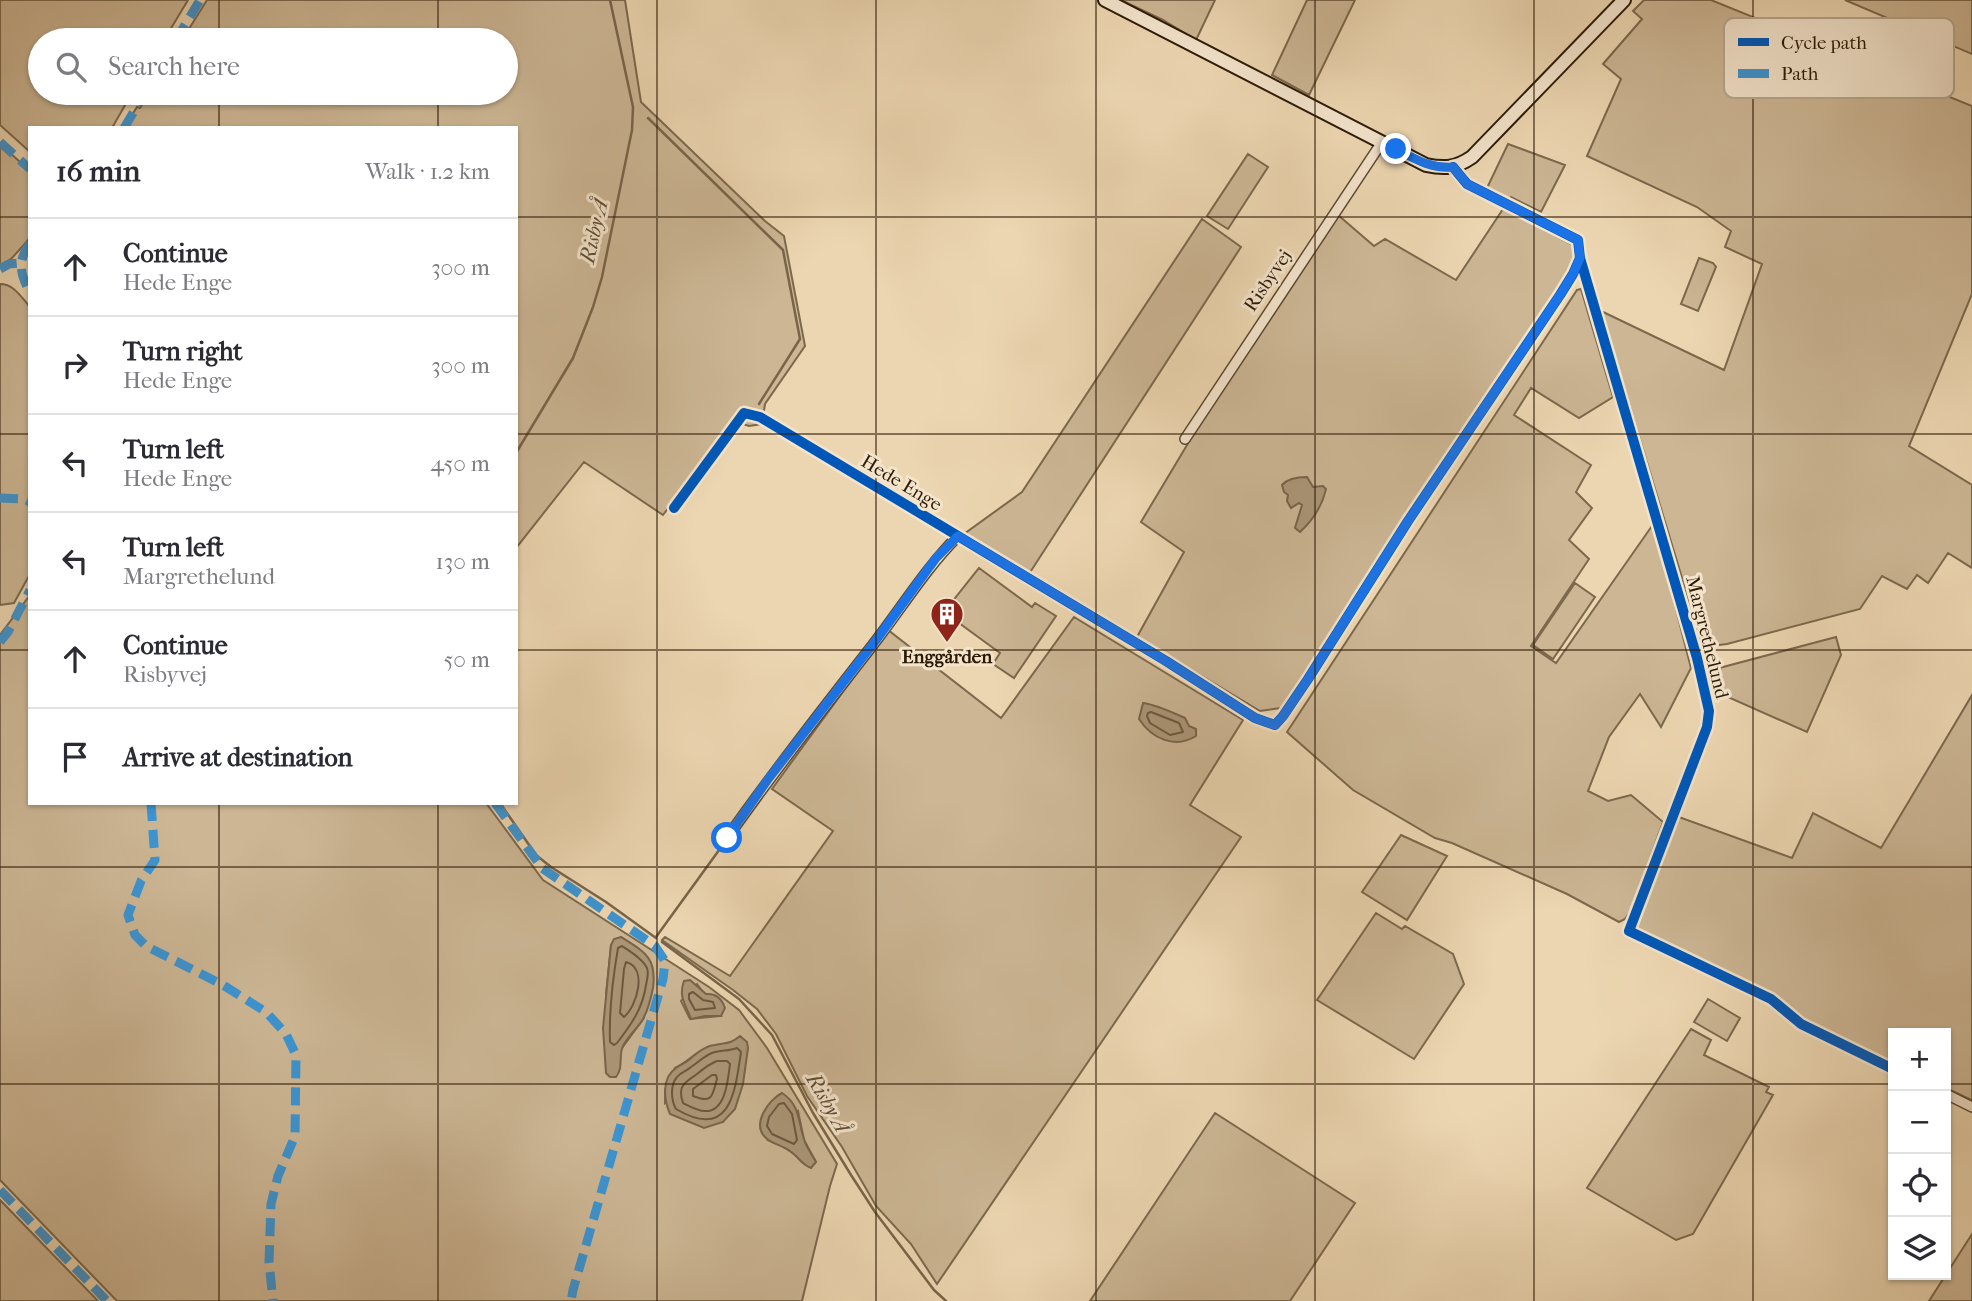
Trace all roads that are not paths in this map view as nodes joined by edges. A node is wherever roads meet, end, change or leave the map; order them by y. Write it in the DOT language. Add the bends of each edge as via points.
graph roads {
  1 [pos="1105,0"];
  2 [pos="1624,0"];
  3 [pos="1382,142"];
  4 [pos="1453,167"];
  5 [pos="1580,258"];
  6 [pos="1185,439"];
  7 [pos="674,508"];
  8 [pos="958,536"];
  9 [pos="727,838"];
  10 [pos="1888,1067"];
  11 [pos="1951,1096"];
  12 [pos="1972,1107"];
  1 -- 3 [label="street"];
  2 -- 4 [label="street" via="1472,157"];
  3 -- 4 [label="street" via="1426,164"];
  3 -- 6 [label="street, Risbyvej"];
  4 -- 5 [label="street, Margrethelund" via="1467,184 1578,240"];
  5 -- 8 [label="street, Hede Enge" via="1275,725 1255,718"];
  5 -- 10 [label="street, Margrethelund" via="1694,645 1709,711 1707,727 1629,931 1771,999 1801,1024"];
  7 -- 8 [label="street, Hede Enge" via="744,413 760,417"];
  8 -- 9 [label="street" via="936,558"];
  11 -- 12 [label="street"];
}
